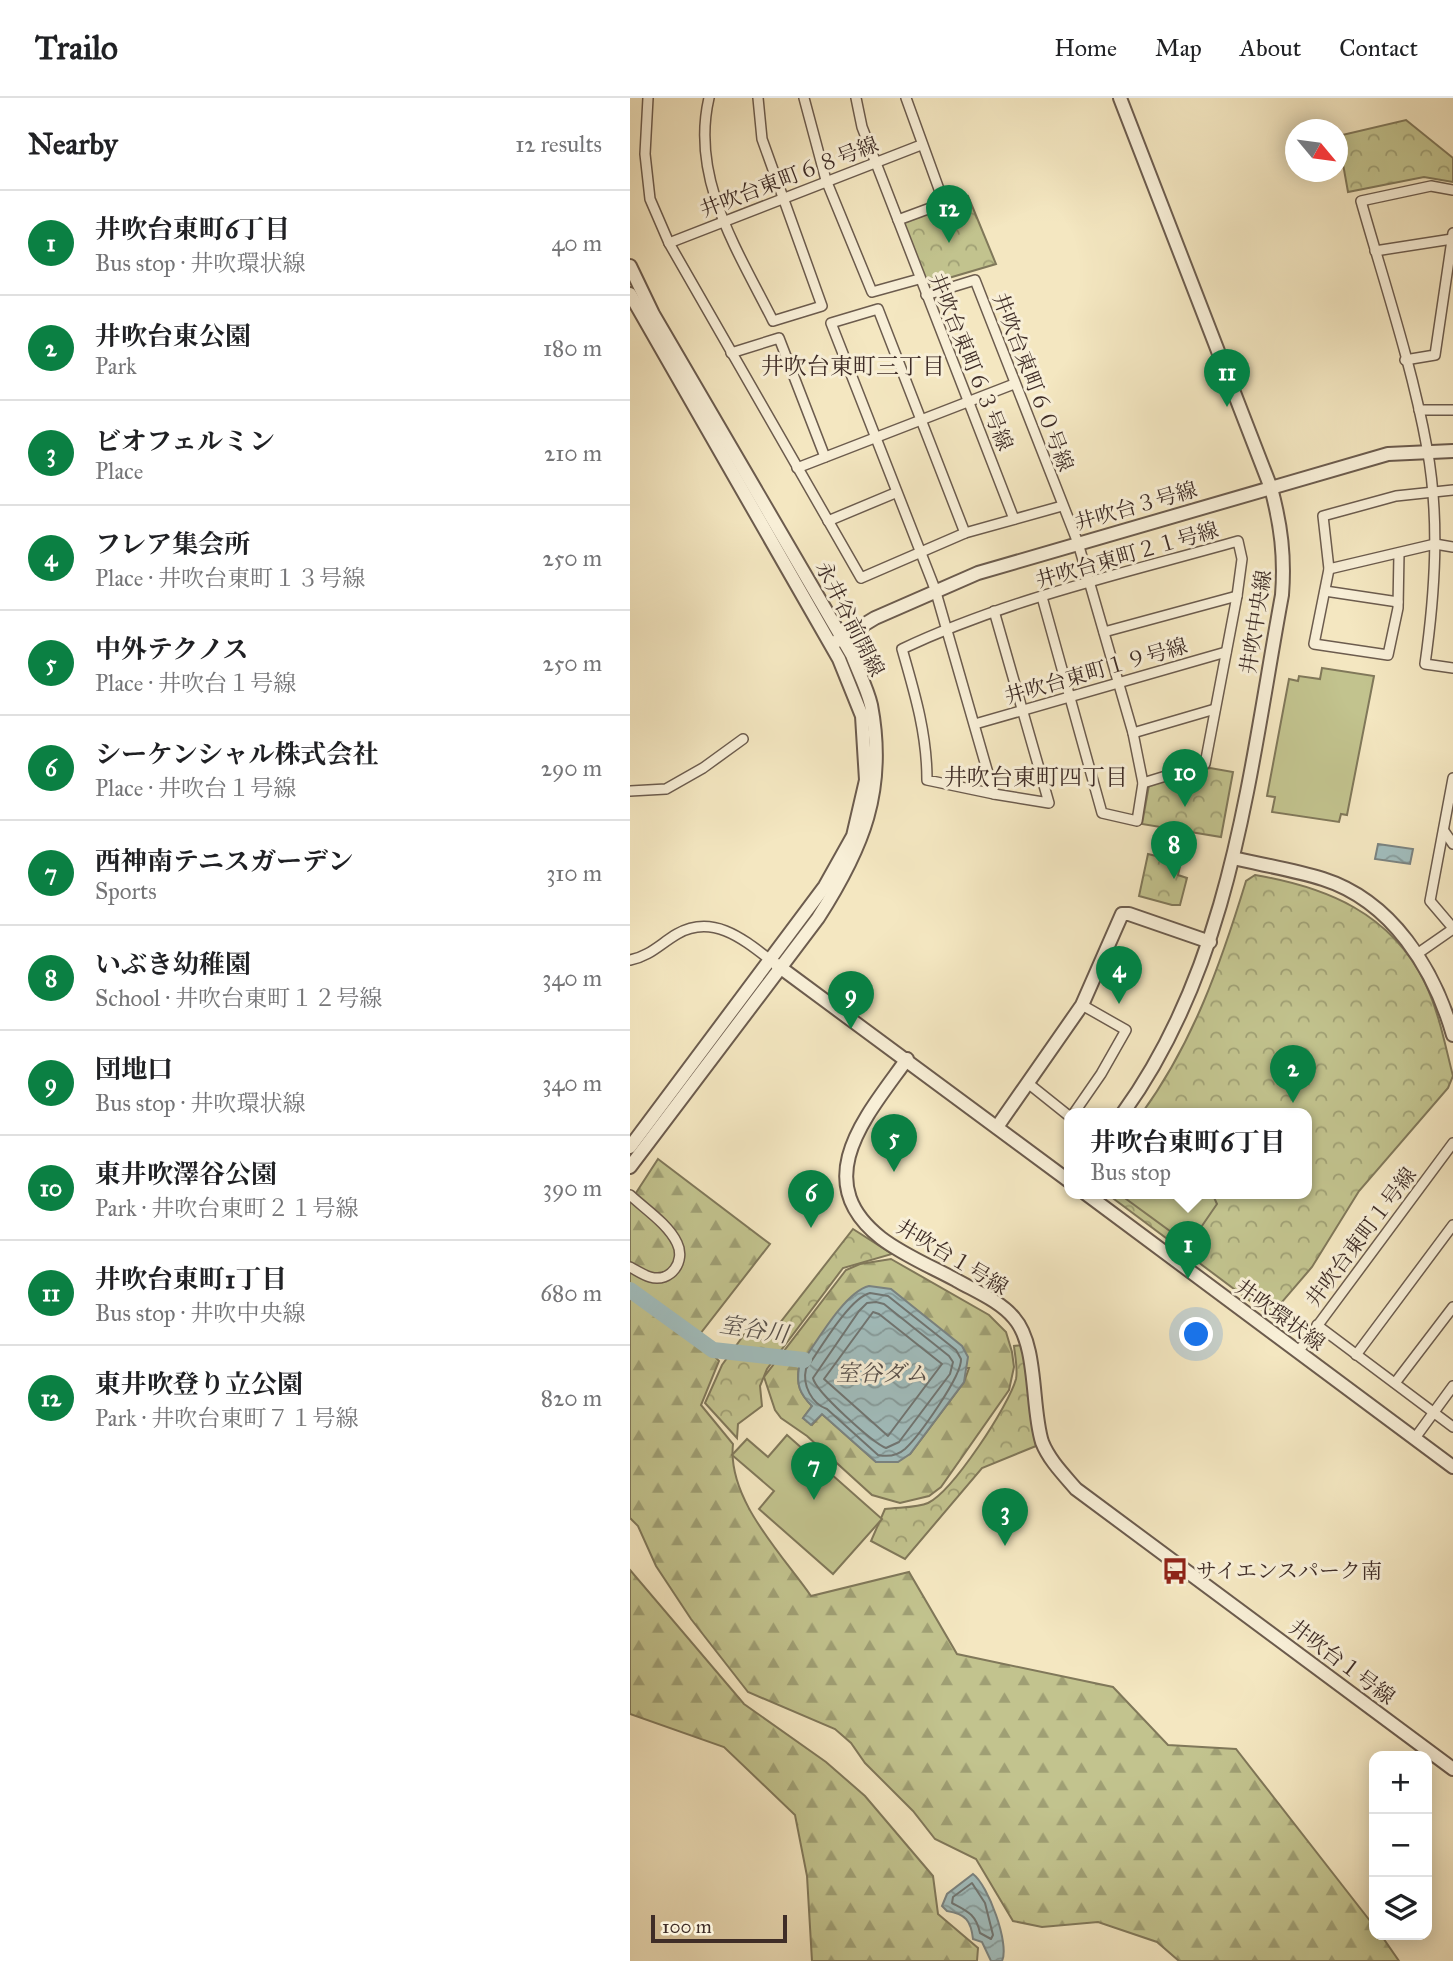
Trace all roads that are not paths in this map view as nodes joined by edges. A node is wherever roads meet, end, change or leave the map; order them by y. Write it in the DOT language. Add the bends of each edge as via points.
graph roads {
  1 [pos="648,98"];
  2 [pos="709,98"];
  3 [pos="758,98"];
  4 [pos="804,98"];
  5 [pos="856,98"];
  6 [pos="906,98"];
  7 [pos="1120,98"];
  8 [pos="921,145"];
  9 [pos="876,163"];
  10 [pos="826,180"];
  11 [pos="1453,190"];
  12 [pos="782,198"];
  13 [pos="898,220"];
  14 [pos="723,221"];
  15 [pos="1453,233"];
  16 [pos="1452,239"];
  17 [pos="669,243"];
  18 [pos="1375,251"];
  19 [pos="630,266"];
  20 [pos="919,279"];
  21 [pos="630,294"];
  22 [pos="926,295"];
  23 [pos="731,353"];
  24 [pos="1405,360"];
  25 [pos="1014,384"];
  26 [pos="968,400"];
  27 [pos="1419,410"];
  28 [pos="1453,410"];
  29 [pos="921,419"];
  30 [pos="874,438"];
  31 [pos="1428,450"];
  32 [pos="1453,451"];
  33 [pos="825,457"];
  34 [pos="797,468"];
  35 [pos="1271,488"];
  36 [pos="1431,490"];
  37 [pos="1453,491"];
  38 [pos="895,493"];
  39 [pos="1062,506"];
  40 [pos="1014,519"];
  41 [pos="828,521"];
  42 [pos="965,533"];
  43 [pos="1078,543"];
  44 [pos="1435,544"];
  45 [pos="1453,547"];
  46 [pos="918,552"];
  47 [pos="1399,553"];
  48 [pos="1329,569"];
  49 [pos="1090,583"];
  50 [pos="934,589"];
  51 [pos="1325,591"];
  52 [pos="1237,596"];
  53 [pos="1042,597"];
  54 [pos="1398,602"];
  55 [pos="994,611"];
  56 [pos="947,628"];
  57 [pos="1104,632"];
  58 [pos="837,641"];
  59 [pos="1226,652"];
  60 [pos="1453,668"];
  61 [pos="1119,682"];
  62 [pos="1070,697"];
  63 [pos="1023,709"];
  64 [pos="1215,709"];
  65 [pos="975,724"];
  66 [pos="1133,733"];
  67 [pos="743,738"];
  68 [pos="1453,778"];
  69 [pos="1143,783"];
  70 [pos="630,791"];
  71 [pos="994,794"];
  72 [pos="1444,831"];
  73 [pos="1453,844"];
  74 [pos="1233,858"];
  75 [pos="1453,929"];
  76 [pos="1210,942"];
  77 [pos="1417,954"];
  78 [pos="769,959"];
  79 [pos="630,960"];
  80 [pos="781,968"];
  81 [pos="1082,1005"];
  82 [pos="1453,1035"];
  83 [pos="907,1059"];
  84 [pos="1029,1084"];
  85 [pos="671,1101"];
  86 [pos="1077,1108"];
  87 [pos="1126,1108"];
  88 [pos="1064,1112"];
  89 [pos="997,1127"];
  90 [pos="1453,1143"];
  91 [pos="630,1147"];
  92 [pos="630,1167"];
  93 [pos="1064,1177"];
  94 [pos="630,1195"];
  95 [pos="1093,1199"];
  96 [pos="1453,1225"];
  97 [pos="630,1267"];
  98 [pos="1453,1307"];
  99 [pos="1317,1325"];
  100 [pos="1298,1352"];
  101 [pos="1356,1354"];
  102 [pos="1395,1383"];
  103 [pos="1453,1386"];
  104 [pos="1433,1412"];
  105 [pos="1453,1427"];
  106 [pos="1415,1438"];
  107 [pos="1453,1467"];
  108 [pos="1453,1769"];
  1 -- 17 [label="street" via="645,154 650,198"];
  2 -- 14 [label="street" via="703,148"];
  3 -- 12 [label="street" via="762,139"];
  4 -- 10 [label="street"];
  5 -- 9 [label="street, 井吹台東町６３号線"];
  6 -- 8 [label="street"];
  7 -- 35 [label="street, 井吹中央線"];
  8 -- 9 [label="street, 井吹台東町６８号線"];
  8 -- 13 [label="street" via="944,203"];
  9 -- 10 [label="street, 井吹台東町６８号線"];
  9 -- 13 [label="street, 井吹台東町６３号線"];
  10 -- 12 [label="street, 井吹台東町６８号線"];
  10 -- 20 [label="street" via="872,292"];
  11 -- 18 [label="street" via="1431,186 1361,201"];
  12 -- 14 [label="street, 井吹台東町６８号線"];
  12 -- 14 [label="street" via="822,306 773,321"];
  13 -- 20 [label="street, 井吹台東町６３号線"];
  14 -- 17 [label="street, 井吹台東町６８号線"];
  15 -- 16 [label="street"];
  16 -- 18 [label="street"];
  16 -- 24 [label="street" via="1434,355"];
  17 -- 23 [label="street"];
  18 -- 24 [label="street"];
  19 -- 58 [label="street, 永井谷前開線"];
  20 -- 22 [label="street, 井吹台東町６３号線"];
  21 -- 58 [label="street, 永井谷前開線"];
  22 -- 25 [label="street, 井吹台東町６０号線" via="975,280"];
  22 -- 26 [label="street, 井吹台東町６３号線"];
  23 -- 33 [label="street" via="779,338"];
  23 -- 34 [label="street"];
  24 -- 27 [label="street"];
  25 -- 26 [label="street"];
  25 -- 39 [label="street, 井吹台東町６０号線"];
  26 -- 29 [label="street"];
  26 -- 40 [label="street, 井吹台東町６３号線"];
  27 -- 28 [label="street"];
  27 -- 31 [label="street"];
  29 -- 30 [label="street"];
  29 -- 30 [label="street" via="878,309 831,323"];
  29 -- 42 [label="street"];
  30 -- 33 [label="street"];
  30 -- 38 [label="street"];
  31 -- 32 [label="street, 井吹台３号線"];
  31 -- 35 [label="street, 井吹台３号線" via="1388,454"];
  31 -- 36 [label="street"];
  33 -- 34 [label="street"];
  34 -- 41 [label="street"];
  35 -- 43 [label="street, 井吹台３号線"];
  35 -- 74 [label="street, 井吹中央線" via="1282,531 1282,595"];
  36 -- 37 [label="street"];
  36 -- 44 [label="street"];
  36 -- 48 [label="street" via="1323,516"];
  38 -- 41 [label="street"];
  38 -- 46 [label="street"];
  39 -- 40 [label="street"];
  39 -- 43 [label="street, 井吹台東町６０号線"];
  40 -- 42 [label="street"];
  41 -- 46 [label="street" via="861,578"];
  42 -- 46 [label="street"];
  43 -- 49 [label="street, 井吹台東町６０号線"];
  43 -- 50 [label="street, 井吹台３号線"];
  44 -- 45 [label="street"];
  44 -- 47 [label="street"];
  44 -- 60 [label="street" via="1434,600 1424,664"];
  46 -- 50 [label="street"];
  47 -- 48 [label="street"];
  47 -- 54 [label="street"];
  48 -- 51 [label="street"];
  49 -- 52 [label="street, 井吹台東町２１号線" via="1238,541 1242,559"];
  49 -- 53 [label="street, 井吹台東町２１号線"];
  49 -- 57 [label="street, 井吹台東町６０号線"];
  50 -- 56 [label="street"];
  50 -- 58 [label="street, 井吹台３号線"];
  51 -- 54 [label="street"];
  51 -- 54 [label="street" via="1314,644 1388,655"];
  52 -- 57 [label="street"];
  52 -- 59 [label="street, 井吹台東町２１号線"];
  53 -- 55 [label="street, 井吹台東町２１号線"];
  53 -- 62 [label="street"];
  55 -- 56 [label="street, 井吹台東町２１号線"];
  55 -- 63 [label="street"];
  56 -- 65 [label="street"];
  56 -- 71 [label="street, 井吹台東町２１号線" via="902,649 922,714 928,780"];
  57 -- 61 [label="street, 井吹台東町６０号線"];
  58 -- 78 [label="street, 永井谷前開線" via="862,716 866,780 853,836 825,886"];
  58 -- 80 [label="street, 永井谷前開線" via="870,703 877,781 867,826 846,875"];
  59 -- 61 [label="street, 井吹台東町１９号線"];
  59 -- 64 [label="street, 井吹台東町２１号線"];
  61 -- 62 [label="street, 井吹台東町１９号線"];
  61 -- 66 [label="street, 井吹台東町６０号線"];
  62 -- 63 [label="street, 井吹台東町１９号線"];
  62 -- 69 [label="street" via="1102,813 1137,821"];
  63 -- 65 [label="street, 井吹台東町１９号線"];
  63 -- 71 [label="street" via="1049,803"];
  64 -- 66 [label="street"];
  64 -- 69 [label="street, 井吹台東町２１号線" via="1205,764"];
  65 -- 71 [label="street"];
  66 -- 69 [label="street, 井吹台東町６０号線"];
  67 -- 70 [label="street" via="666,789"];
  68 -- 72 [label="street"];
  72 -- 73 [label="street"];
  72 -- 75 [label="street" via="1430,901"];
  74 -- 76 [label="street, 井吹中央線"];
  74 -- 77 [label="street" via="1325,880 1356,895 1390,922"];
  75 -- 77 [label="street"];
  76 -- 81 [label="street" via="1122,914"];
  76 -- 87 [label="street, 井吹中央線" via="1168,1039"];
  77 -- 82 [label="street" via="1444,1003"];
  78 -- 79 [label="street" via="724,928 704,925 679,933 647,956"];
  78 -- 80 [label="street"];
  78 -- 85 [label="street, 永井谷前開線"];
  80 -- 83 [label="street"];
  80 -- 85 [label="street, 永井谷前開線"];
  81 -- 84 [label="street"];
  81 -- 86 [label="street" via="1126,1030"];
  83 -- 89 [label="street"];
  83 -- 108 [label="street, 井吹台１号線" via="848,1149 846,1177 865,1224 883,1240 993,1301 1014,1318 1025,1337 1043,1443 1076,1489"];
  84 -- 88 [label="street"];
  84 -- 89 [label="street"];
  85 -- 91 [label="street, 永井谷前開線"];
  85 -- 92 [label="street, 永井谷前開線"];
  89 -- 93 [label="street"];
  90 -- 99 [label="street, 井吹台東町１号線"];
  94 -- 97 [label="street" via="670,1233 678,1244 680,1260 664,1278"];
  95 -- 100 [label="street, 井吹環状線"];
  96 -- 101 [label="street"];
  98 -- 102 [label="street"];
  99 -- 100 [label="street, 井吹台東町１号線"];
  99 -- 101 [label="street"];
  100 -- 106 [label="street, 井吹環状線"];
  101 -- 102 [label="street"];
  102 -- 104 [label="street"];
  103 -- 104 [label="street"];
  104 -- 105 [label="street"];
  104 -- 106 [label="street"];
  106 -- 107 [label="street, 井吹環状線"];
}
